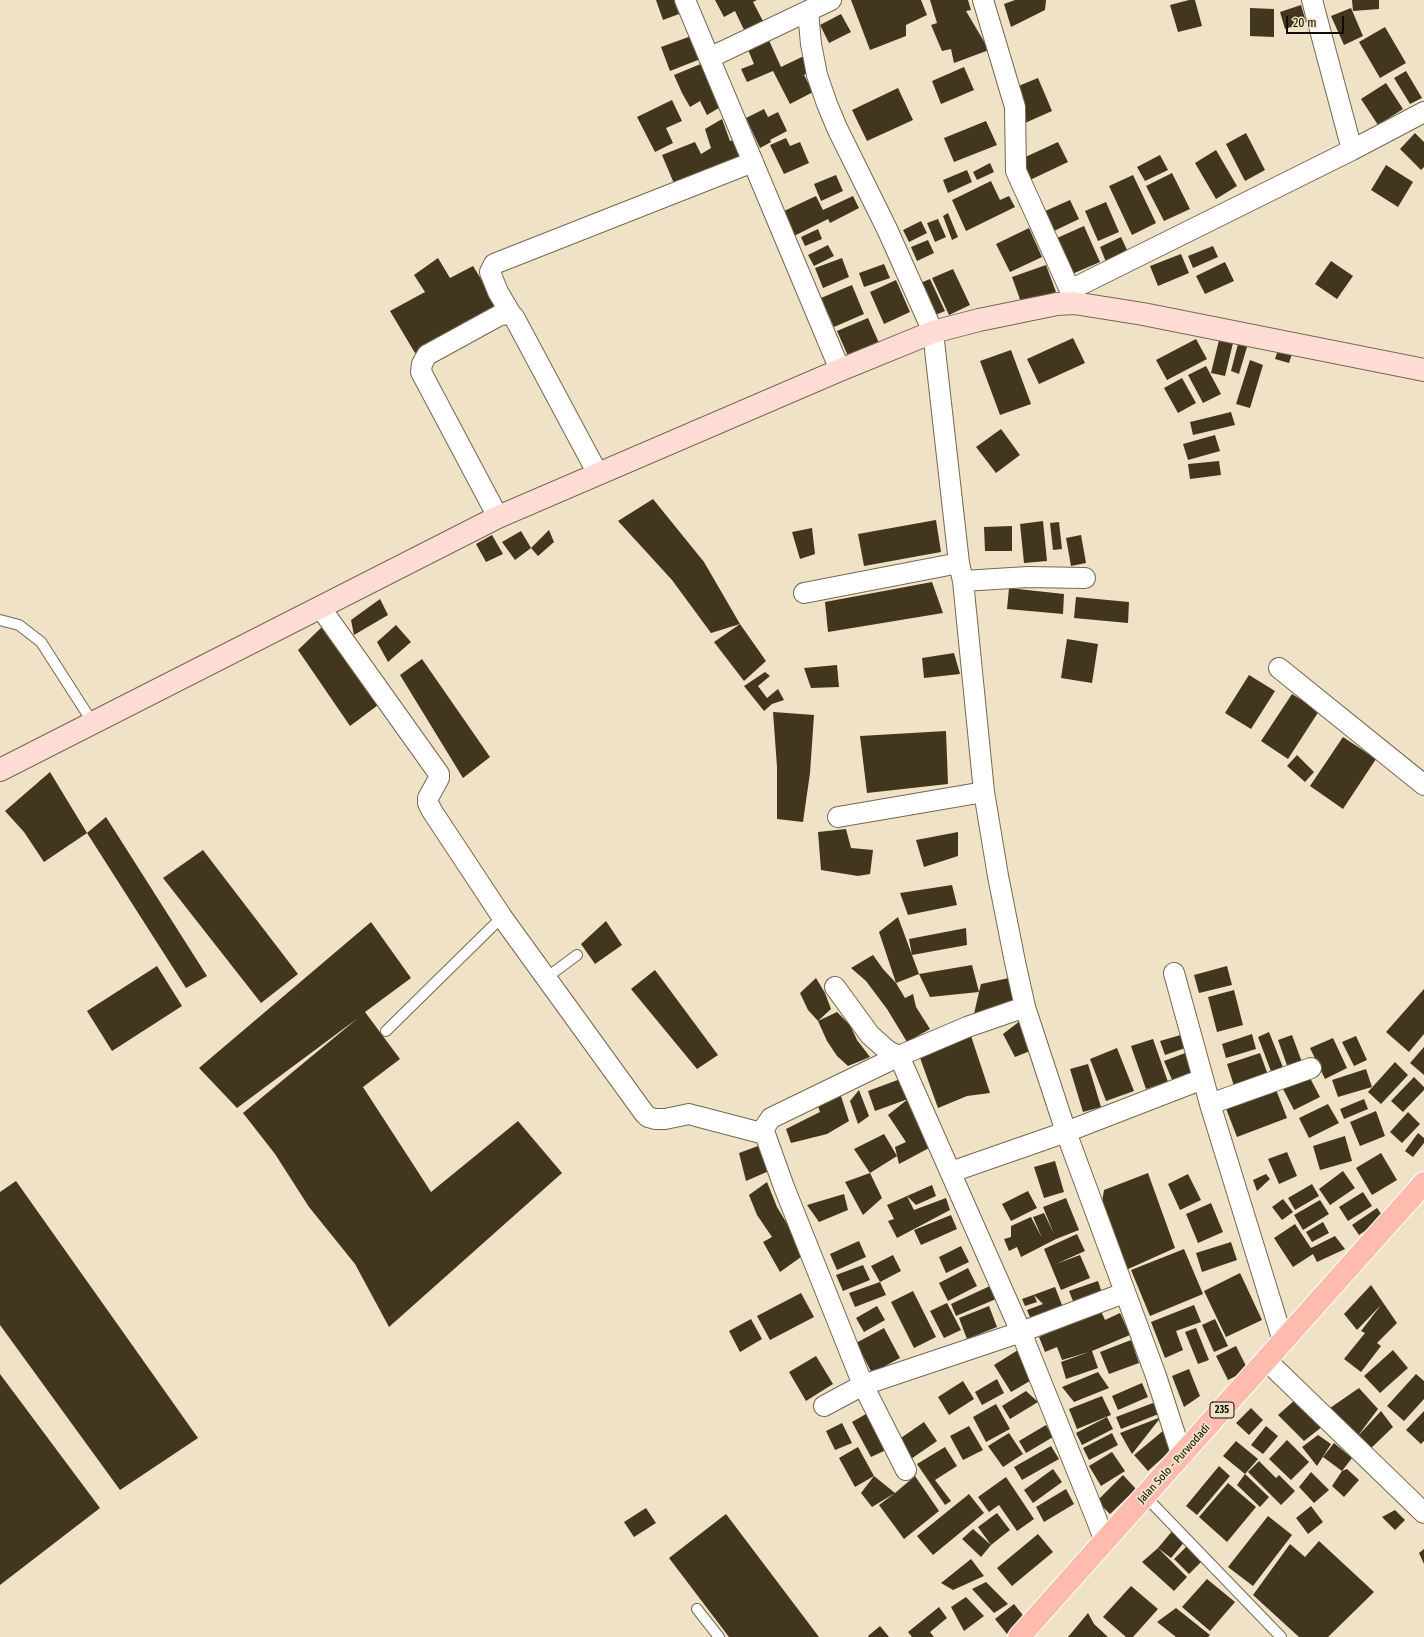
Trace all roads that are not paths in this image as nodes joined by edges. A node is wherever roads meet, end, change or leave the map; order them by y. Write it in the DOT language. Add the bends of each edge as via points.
graph roads {
  1 [pos="685,0"];
  2 [pos="831,0"];
  3 [pos="983,0"];
  4 [pos="1312,0"];
  5 [pos="808,11"];
  6 [pos="709,58"];
  7 [pos="1424,112"];
  8 [pos="1352,150"];
  9 [pos="753,162"];
  10 [pos="1072,297"];
  11 [pos="511,314"];
  12 [pos="932,332"];
  13 [pos="840,370"];
  14 [pos="1424,370"];
  15 [pos="598,474"];
  16 [pos="498,516"];
  17 [pos="961,572"];
  18 [pos="1085,578"];
  19 [pos="804,593"];
  20 [pos="320,607"];
  21 [pos="0,620"];
  22 [pos="1279,668"];
  23 [pos="93,723"];
  24 [pos="0,770"];
  25 [pos="1424,785"];
  26 [pos="984,792"];
  27 [pos="838,817"];
  28 [pos="502,917"];
  29 [pos="577,955"];
  30 [pos="1174,973"];
  31 [pos="546,978"];
  32 [pos="835,987"];
  33 [pos="1026,1007"];
  34 [pos="386,1031"];
  35 [pos="899,1056"];
  36 [pos="1311,1068"];
  37 [pos="1203,1079"];
  38 [pos="1210,1104"];
  39 [pos="1066,1132"];
  40 [pos="765,1134"];
  41 [pos="952,1172"];
  42 [pos="1424,1183"];
  43 [pos="1124,1294"];
  44 [pos="1021,1332"];
  45 [pos="1283,1341"];
  46 [pos="1266,1360"];
  47 [pos="863,1385"];
  48 [pos="824,1406"];
  49 [pos="1182,1456"];
  50 [pos="906,1470"];
  51 [pos="1145,1496"];
  52 [pos="1424,1513"];
  53 [pos="1105,1542"];
  54 [pos="697,1609"];
  55 [pos="719,1637"];
  56 [pos="1019,1637"];
  57 [pos="1281,1637"];
  1 -- 6 [label="street"];
  2 -- 5 [label="street"];
  3 -- 10 [label="street" via="1015,107 1016,171"];
  4 -- 8 [label="street"];
  5 -- 6 [label="street"];
  5 -- 12 [label="street" via="817,75 827,104 887,229"];
  6 -- 9 [label="street"];
  7 -- 8 [label="street"];
  8 -- 10 [label="street"];
  9 -- 11 [label="street" via="494,264 490,272"];
  9 -- 13 [label="street"];
  10 -- 12 [label="street" via="1057,304"];
  10 -- 14 [label="street" via="1143,314"];
  11 -- 15 [label="street"];
  11 -- 16 [label="street" via="500,315 427,355 421,372"];
  12 -- 13 [label="street"];
  12 -- 17 [label="street"];
  13 -- 15 [label="street"];
  15 -- 16 [label="street"];
  16 -- 20 [label="street"];
  17 -- 18 [label="street"];
  17 -- 19 [label="street"];
  17 -- 26 [label="street"];
  20 -- 23 [label="street"];
  20 -- 28 [label="street" via="437,770 440,776 428,798 430,807"];
  21 -- 23 [label="lane" via="20,625 41,642"];
  22 -- 25 [label="street"];
  23 -- 24 [label="street"];
  26 -- 27 [label="street"];
  26 -- 33 [label="street" via="998,876"];
  28 -- 31 [label="street"];
  28 -- 34 [label="lane"];
  29 -- 31 [label="lane"];
  30 -- 37 [label="street"];
  31 -- 40 [label="street" via="648,1117 665,1119 681,1115 696,1116"];
  32 -- 35 [label="street" via="870,1035"];
  33 -- 35 [label="street" via="967,1027"];
  33 -- 39 [label="street"];
  35 -- 40 [label="street" via="771,1118 766,1124"];
  35 -- 41 [label="street"];
  36 -- 38 [label="street"];
  37 -- 38 [label="street"];
  37 -- 39 [label="street"];
  38 -- 45 [label="street"];
  39 -- 41 [label="street"];
  39 -- 43 [label="street"];
  40 -- 47 [label="street"];
  41 -- 44 [label="street"];
  42 -- 45 [label="main road, Jalan Solo - Purwodadi / 235"];
  43 -- 44 [label="street"];
  43 -- 49 [label="street" via="1156,1376"];
  44 -- 47 [label="street"];
  44 -- 53 [label="street"];
  45 -- 46 [label="main road, Jalan Solo - Purwodadi / 235"];
  46 -- 49 [label="main road, Jalan Solo - Purwodadi / 235"];
  46 -- 52 [label="street"];
  47 -- 48 [label="street"];
  47 -- 50 [label="street"];
  49 -- 51 [label="main road, Jalan Solo - Purwodadi / 235"];
  51 -- 53 [label="main road, Jalan Solo - Purwodadi / 235"];
  51 -- 57 [label="lane"];
  53 -- 56 [label="main road, Jalan Solo - Purwodadi / 235"];
  54 -- 55 [label="lane"];
}
